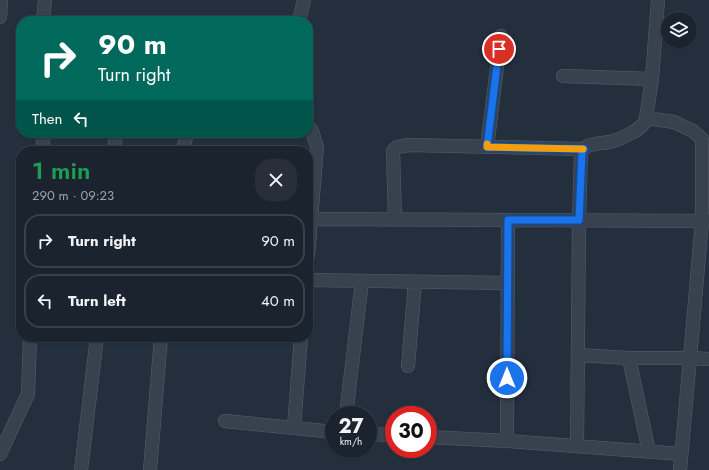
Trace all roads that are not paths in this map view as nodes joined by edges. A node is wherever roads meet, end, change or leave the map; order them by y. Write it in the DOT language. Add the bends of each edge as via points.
graph roads {
  1 [pos="1,0"];
  2 [pos="45,0"];
  3 [pos="304,0"];
  4 [pos="658,0"];
  5 [pos="43,16"];
  6 [pos="300,16"];
  7 [pos="0,17"];
  8 [pos="501,36"];
  9 [pos="563,76"];
  10 [pos="652,79"];
  11 [pos="646,118"];
  12 [pos="313,134"];
  13 [pos="487,147"];
  14 [pos="584,149"];
  15 [pos="313,192"];
  16 [pos="313,219"];
  17 [pos="395,220"];
  18 [pos="508,220"];
  19 [pos="579,220"];
  20 [pos="705,221"];
  21 [pos="313,280"];
  22 [pos="362,281"];
  23 [pos="415,282"];
  24 [pos="508,283"];
  25 [pos="30,342"];
  26 [pos="96,342"];
  27 [pos="161,342"];
  28 [pos="301,342"];
  29 [pos="579,355"];
  30 [pos="629,358"];
  31 [pos="690,358"];
  32 [pos="709,359"];
  33 [pos="408,366"];
  34 [pos="347,406"];
  35 [pos="225,421"];
  36 [pos="294,427"];
  37 [pos="325,431"];
  38 [pos="437,437"];
  39 [pos="507,441"];
  40 [pos="578,446"];
  41 [pos="649,452"];
  42 [pos="0,454"];
  43 [pos="681,454"];
  44 [pos="81,470"];
  45 [pos="150,470"];
  46 [pos="680,470"];
  1 -- 7 [label="street"];
  2 -- 5 [label="street"];
  3 -- 6 [label="street"];
  4 -- 10 [label="street"];
  8 -- 13 [label="street"];
  9 -- 10 [label="street"];
  10 -- 11 [label="street"];
  11 -- 14 [label="street" via="642,127 630,134 613,141 589,145"];
  11 -- 20 [label="street" via="674,122 693,131 702,139"];
  12 -- 15 [label="street" via="318,147"];
  13 -- 14 [label="street"];
  13 -- 17 [label="street" via="398,147 393,151"];
  14 -- 19 [label="street"];
  16 -- 17 [label="street"];
  17 -- 18 [label="street"];
  18 -- 19 [label="street"];
  18 -- 24 [label="street"];
  19 -- 20 [label="street"];
  19 -- 29 [label="street"];
  20 -- 31 [label="street"];
  21 -- 22 [label="street"];
  22 -- 23 [label="street"];
  22 -- 34 [label="street"];
  23 -- 24 [label="street"];
  23 -- 33 [label="street"];
  24 -- 39 [label="street"];
  25 -- 42 [label="street" via="28,394"];
  26 -- 44 [label="street"];
  27 -- 45 [label="street"];
  28 -- 36 [label="street"];
  29 -- 30 [label="street"];
  29 -- 40 [label="street"];
  30 -- 31 [label="street"];
  30 -- 41 [label="street"];
  31 -- 32 [label="street"];
  31 -- 43 [label="street"];
  35 -- 36 [label="street"];
  36 -- 37 [label="street"];
  38 -- 39 [label="street"];
  39 -- 40 [label="street"];
  40 -- 41 [label="street"];
  41 -- 43 [label="street"];
  43 -- 46 [label="street"];
}
